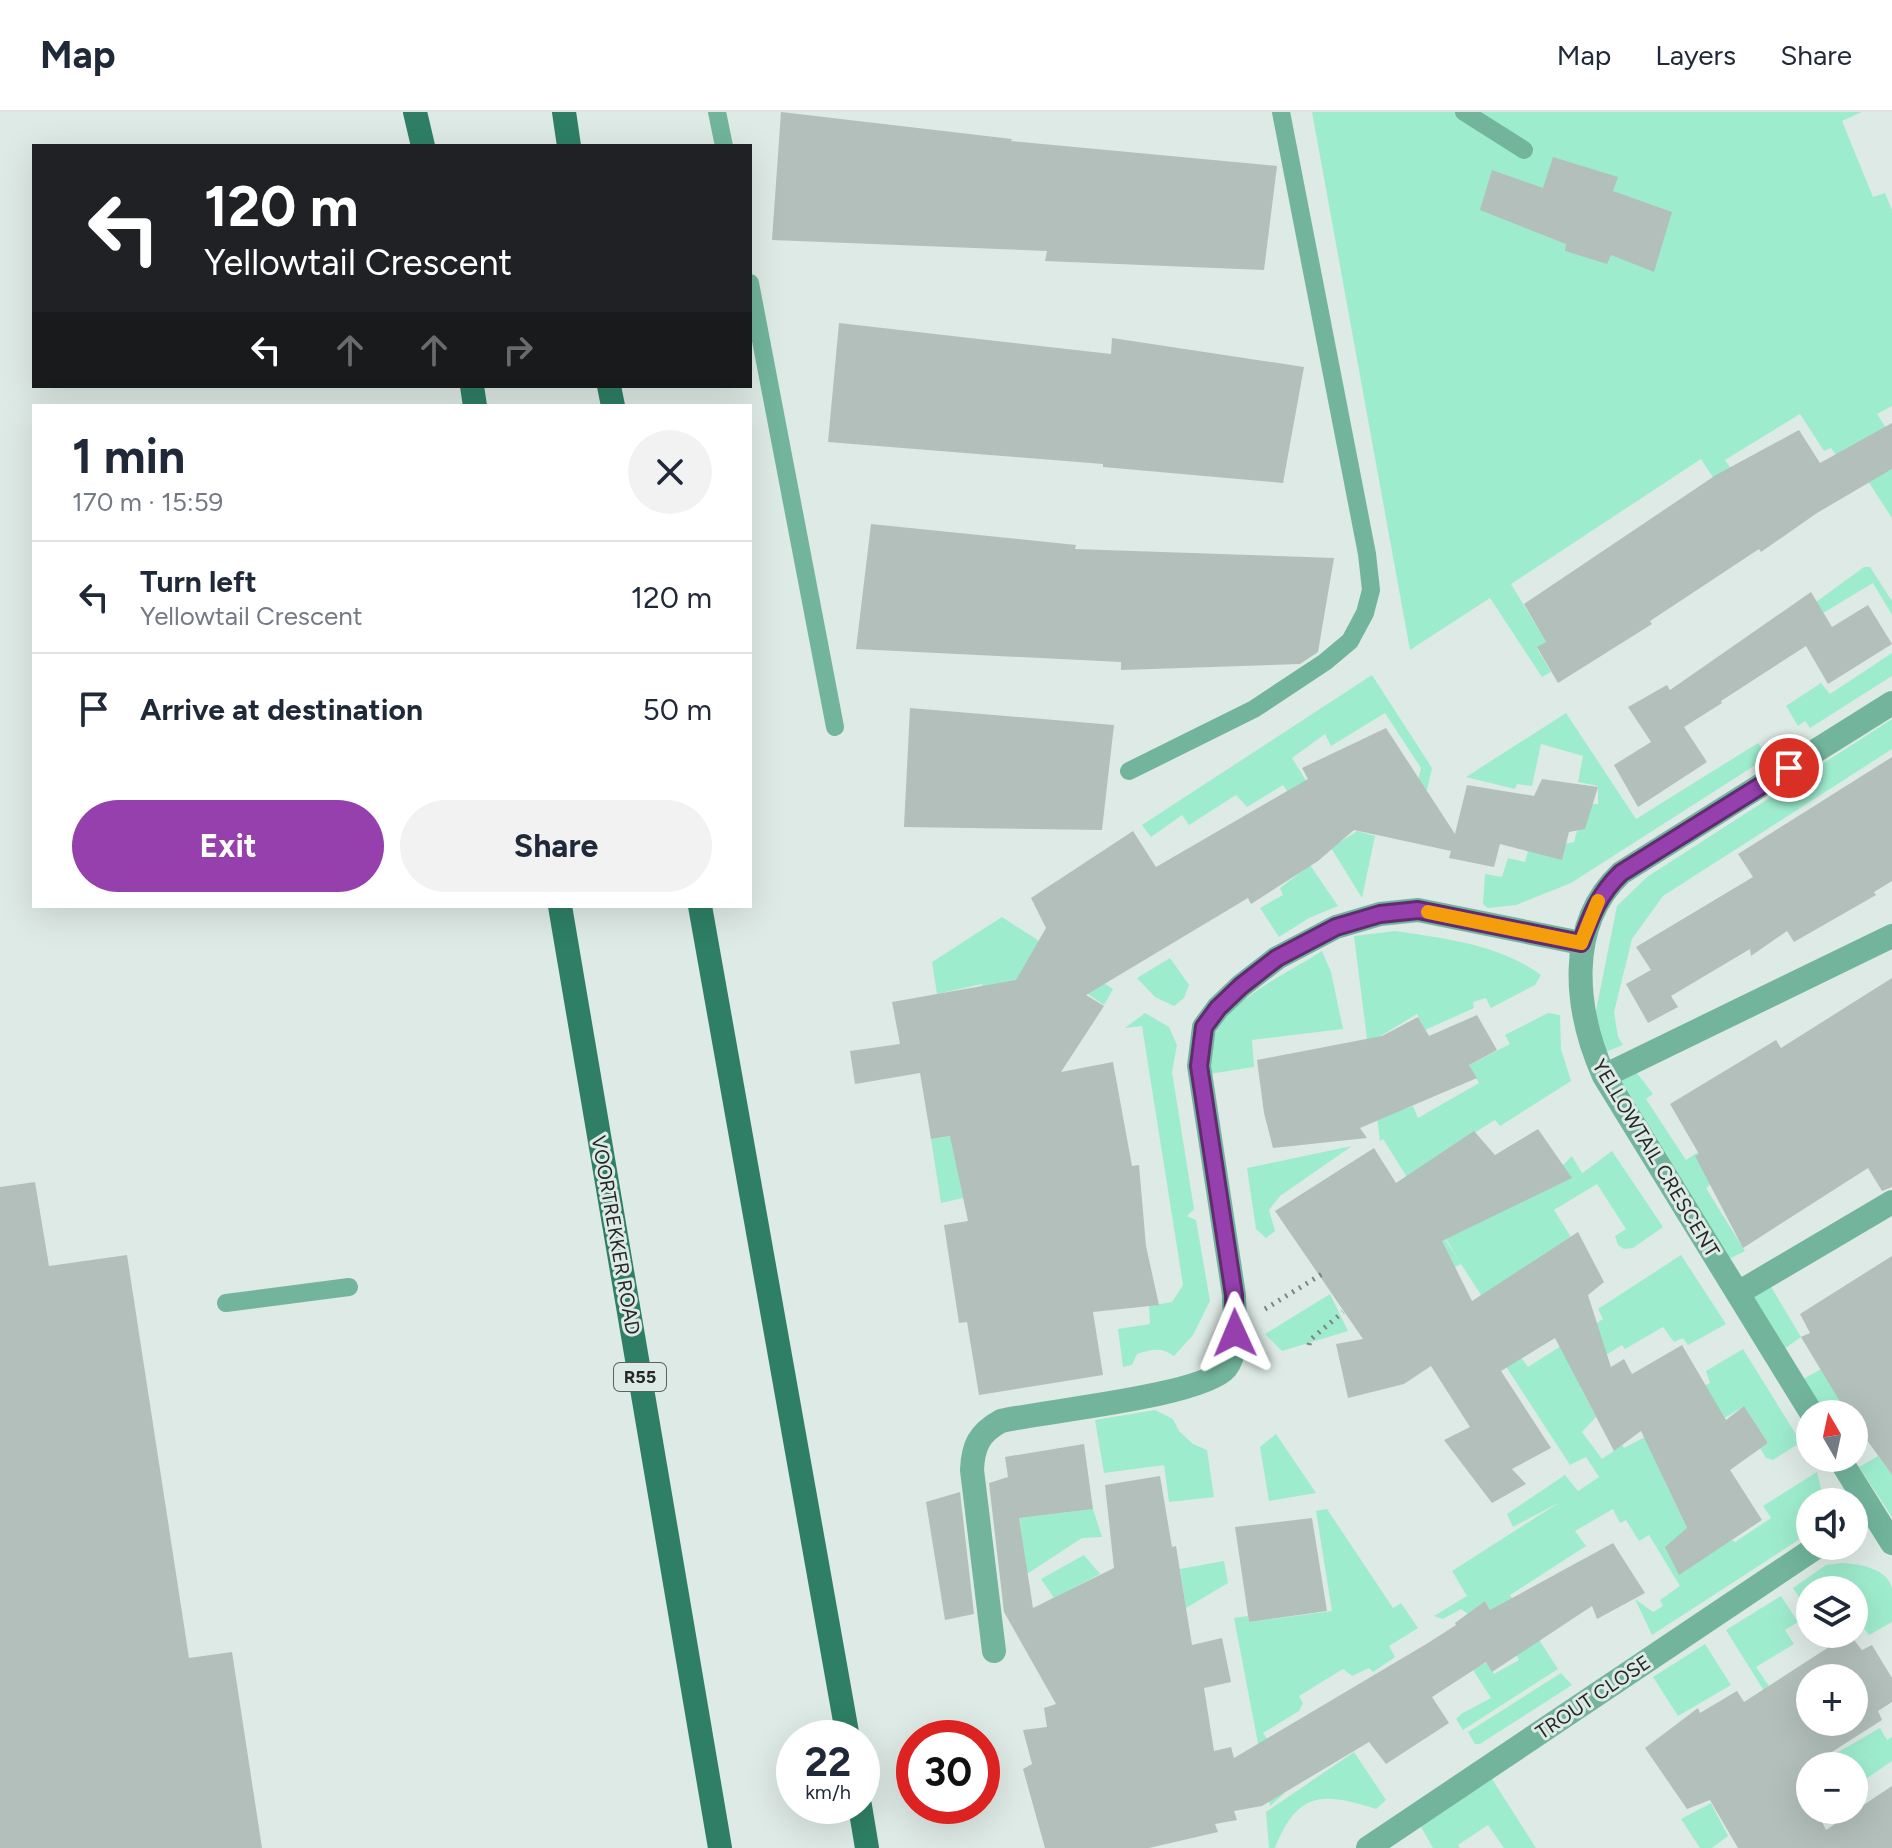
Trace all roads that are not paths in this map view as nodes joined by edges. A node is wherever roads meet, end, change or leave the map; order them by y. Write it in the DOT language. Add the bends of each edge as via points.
graph roads {
  1 [pos="415,112"];
  2 [pos="427,112"];
  3 [pos="564,112"];
  4 [pos="717,112"];
  5 [pos="1281,112"];
  6 [pos="1464,112"];
  7 [pos="423,144"];
  8 [pos="432,144"];
  9 [pos="569,144"];
  10 [pos="724,144"];
  11 [pos="1524,150"];
  12 [pos="752,293"];
  13 [pos="1892,703"];
  14 [pos="835,727"];
  15 [pos="1129,771"];
  16 [pos="560,908"];
  17 [pos="700,908"];
  18 [pos="1892,936"];
  19 [pos="1581,943"];
  20 [pos="1604,1076"];
  21 [pos="1892,1202"];
  22 [pos="349,1287"];
  23 [pos="1738,1293"];
  24 [pos="226,1303"];
  25 [pos="1803,1400"];
  26 [pos="1868,1521"];
  27 [pos="1892,1543"];
  28 [pos="1797,1560"];
  29 [pos="994,1651"];
  30 [pos="845,1720"];
  31 [pos="863,1824"];
  32 [pos="720,1848"];
  33 [pos="867,1848"];
  34 [pos="1368,1848"];
  1 -- 7 [label="main road"];
  2 -- 8 [label="main road"];
  3 -- 9 [label="main road"];
  4 -- 10 [label="lane"];
  5 -- 15 [label="lane" via="1371,590 1350,641 1325,662 1254,709"];
  6 -- 11 [label="lane"];
  12 -- 14 [label="lane"];
  13 -- 19 [label="street, YELLOWTAIL CRESCENT" via="1621,873 1593,909"];
  16 -- 32 [label="main road, VOORTREKKER ROAD / R55"];
  17 -- 30 [label="main road"];
  18 -- 20 [label="street"];
  19 -- 20 [label="street, YELLOWTAIL CRESCENT" via="1584,1018"];
  19 -- 29 [label="street" via="1418,910 1380,914 1336,927 1277,958 1218,1008 1204,1027 1199,1066 1234,1295 1235,1333 1227,1367 1182,1389 1001,1421 980,1437 972,1470"];
  20 -- 23 [label="street, YELLOWTAIL CRESCENT"];
  21 -- 23 [label="street"];
  22 -- 24 [label="lane"];
  23 -- 25 [label="street, YELLOWTAIL CRESCENT"];
  26 -- 27 [label="street"];
  28 -- 34 [label="street, TROUT CLOSE"];
  31 -- 33 [label="main road"];
}
